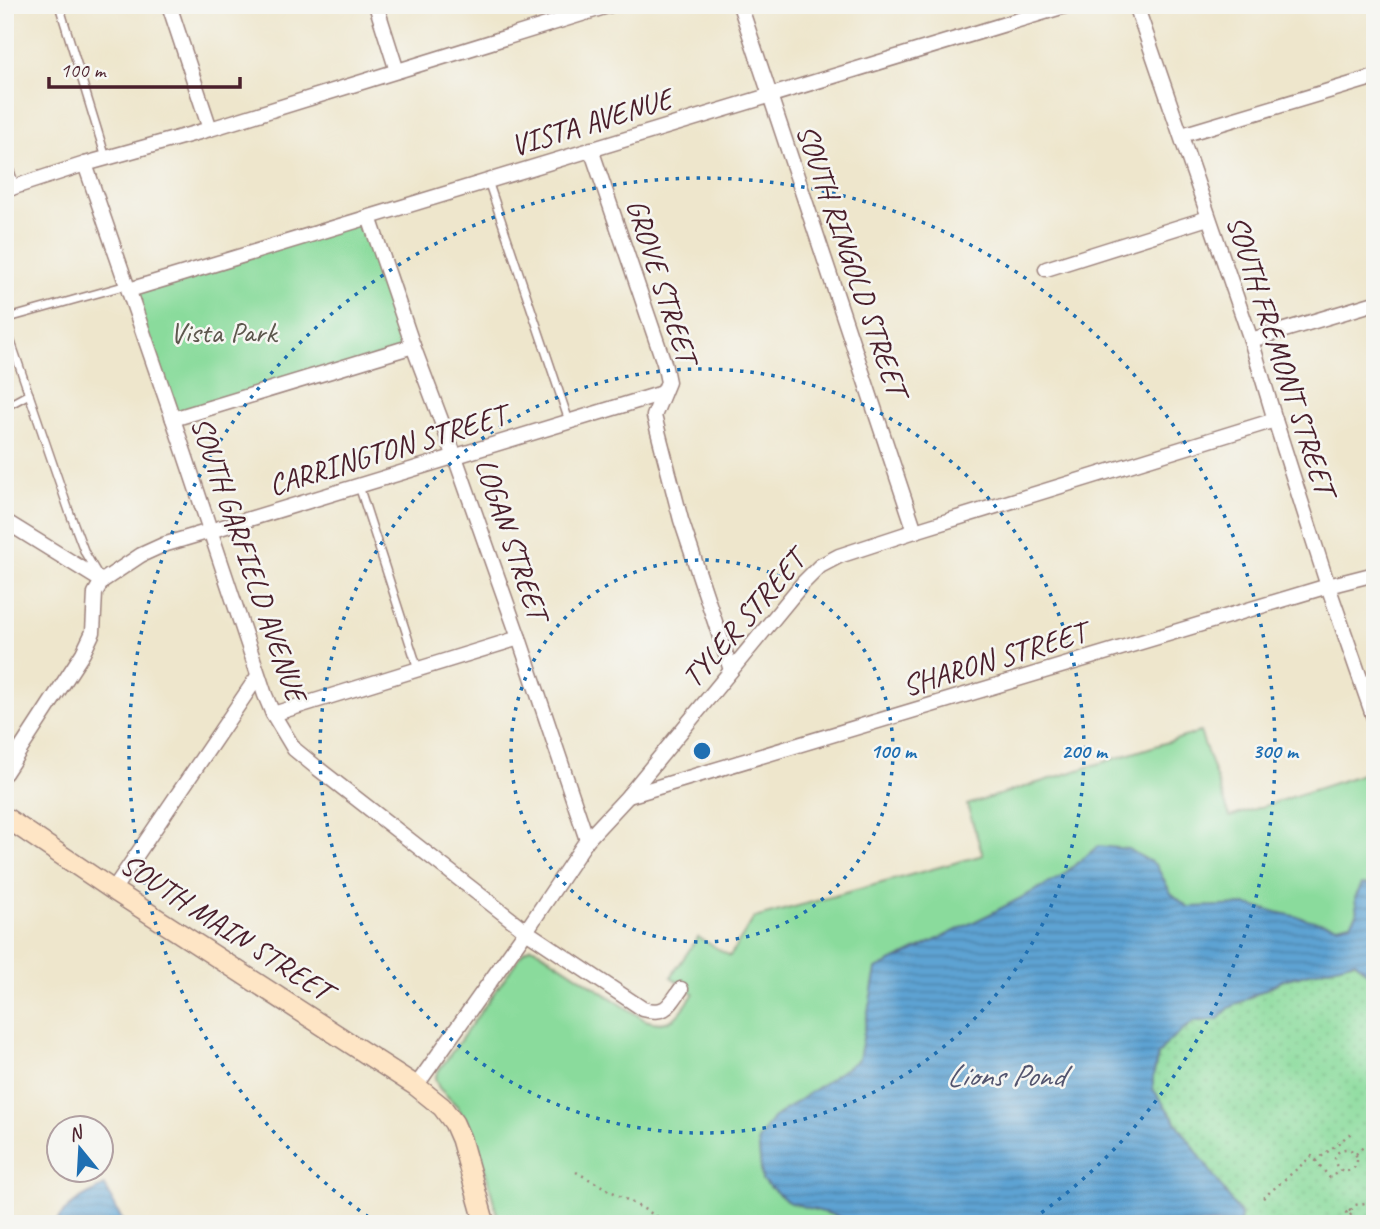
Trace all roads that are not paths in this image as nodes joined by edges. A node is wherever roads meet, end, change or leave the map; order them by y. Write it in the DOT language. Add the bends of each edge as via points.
graph roads {
  1 [pos="59,5"];
  2 [pos="169,5"];
  3 [pos="376,5"];
  4 [pos="611,5"];
  5 [pos="740,5"];
  6 [pos="1068,5"];
  7 [pos="1136,5"];
  8 [pos="397,71"];
  9 [pos="1375,77"];
  10 [pos="769,96"];
  11 [pos="211,129"];
  12 [pos="1182,135"];
  13 [pos="591,149"];
  14 [pos="106,158"];
  15 [pos="85,164"];
  16 [pos="5,167"];
  17 [pos="488,181"];
  18 [pos="9,189"];
  19 [pos="369,217"];
  20 [pos="1208,218"];
  21 [pos="1046,269"];
  22 [pos="128,288"];
  23 [pos="1375,303"];
  24 [pos="5,318"];
  25 [pos="5,333"];
  26 [pos="1251,340"];
  27 [pos="413,345"];
  28 [pos="663,393"];
  29 [pos="29,394"];
  30 [pos="5,407"];
  31 [pos="173,419"];
  32 [pos="1275,420"];
  33 [pos="569,422"];
  34 [pos="455,457"];
  35 [pos="359,486"];
  36 [pos="5,521"];
  37 [pos="210,531"];
  38 [pos="915,531"];
  39 [pos="1375,574"];
  40 [pos="102,581"];
  41 [pos="1328,586"];
  42 [pos="519,638"];
  43 [pos="419,669"];
  44 [pos="731,670"];
  45 [pos="258,676"];
  46 [pos="273,714"];
  47 [pos="1375,721"];
  48 [pos="5,774"];
  49 [pos="628,796"];
  50 [pos="5,817"];
  51 [pos="587,840"];
  52 [pos="113,890"];
  53 [pos="526,931"];
  54 [pos="681,989"];
  55 [pos="416,1086"];
  56 [pos="485,1224"];
  1 -- 14 [label="lane"];
  2 -- 11 [label="street"];
  3 -- 8 [label="street"];
  4 -- 8 [label="street"];
  5 -- 10 [label="street, SOUTH RINGOLD STREET"];
  6 -- 10 [label="street, VISTA AVENUE"];
  7 -- 12 [label="street, SOUTH FREMONT STREET"];
  8 -- 11 [label="street"];
  9 -- 12 [label="street"];
  10 -- 13 [label="street, VISTA AVENUE"];
  10 -- 38 [label="street, SOUTH RINGOLD STREET"];
  11 -- 14 [label="street"];
  12 -- 20 [label="street, SOUTH FREMONT STREET"];
  13 -- 17 [label="street, VISTA AVENUE"];
  13 -- 28 [label="street, GROVE STREET" via="664,363 668,382"];
  14 -- 15 [label="street"];
  15 -- 18 [label="street"];
  15 -- 22 [label="street, SOUTH GARFIELD AVENUE"];
  16 -- 18 [label="street"];
  17 -- 19 [label="street, VISTA AVENUE"];
  17 -- 33 [label="lane"];
  19 -- 22 [label="street, VISTA AVENUE"];
  19 -- 27 [label="street, LOGAN STREET"];
  20 -- 21 [label="street"];
  20 -- 26 [label="street, SOUTH FREMONT STREET"];
  22 -- 24 [label="lane"];
  22 -- 31 [label="street, SOUTH GARFIELD AVENUE"];
  23 -- 26 [label="street"];
  25 -- 29 [label="lane"];
  26 -- 32 [label="street, SOUTH FREMONT STREET"];
  27 -- 31 [label="street"];
  27 -- 34 [label="street, LOGAN STREET"];
  28 -- 33 [label="street, CARRINGTON STREET"];
  28 -- 44 [label="street, GROVE STREET" via="654,416 681,520"];
  29 -- 30 [label="lane"];
  29 -- 40 [label="lane" via="85,554"];
  31 -- 37 [label="street, SOUTH GARFIELD AVENUE"];
  32 -- 38 [label="street, TYLER STREET"];
  32 -- 41 [label="street, SOUTH FREMONT STREET"];
  33 -- 34 [label="street, CARRINGTON STREET"];
  34 -- 35 [label="street, CARRINGTON STREET"];
  34 -- 42 [label="street, LOGAN STREET"];
  35 -- 37 [label="street, CARRINGTON STREET"];
  35 -- 43 [label="lane"];
  36 -- 40 [label="street"];
  37 -- 40 [label="street, CARRINGTON STREET" via="141,555"];
  37 -- 45 [label="street, SOUTH GARFIELD AVENUE"];
  38 -- 44 [label="street, TYLER STREET" via="820,566"];
  39 -- 41 [label="street, SHARON STREET"];
  40 -- 48 [label="street" via="95,593 88,643"];
  41 -- 47 [label="street, SOUTH FREMONT STREET"];
  41 -- 49 [label="street, SHARON STREET"];
  42 -- 43 [label="street"];
  42 -- 51 [label="street, LOGAN STREET"];
  43 -- 46 [label="street"];
  44 -- 49 [label="street, TYLER STREET"];
  45 -- 46 [label="street, SOUTH GARFIELD AVENUE"];
  45 -- 52 [label="street"];
  46 -- 53 [label="street, SOUTH GARFIELD AVENUE" via="294,749"];
  49 -- 51 [label="street, TYLER STREET"];
  50 -- 52 [label="main road, SOUTH MAIN STREET"];
  51 -- 53 [label="street, TYLER STREET"];
  52 -- 55 [label="main road, SOUTH MAIN STREET"];
  53 -- 54 [label="street, SOUTH GARFIELD AVENUE" via="643,1009 664,1010"];
  53 -- 55 [label="street, TYLER STREET"];
  55 -- 56 [label="main road, SOUTH MAIN STREET" via="454,1123"];
}
